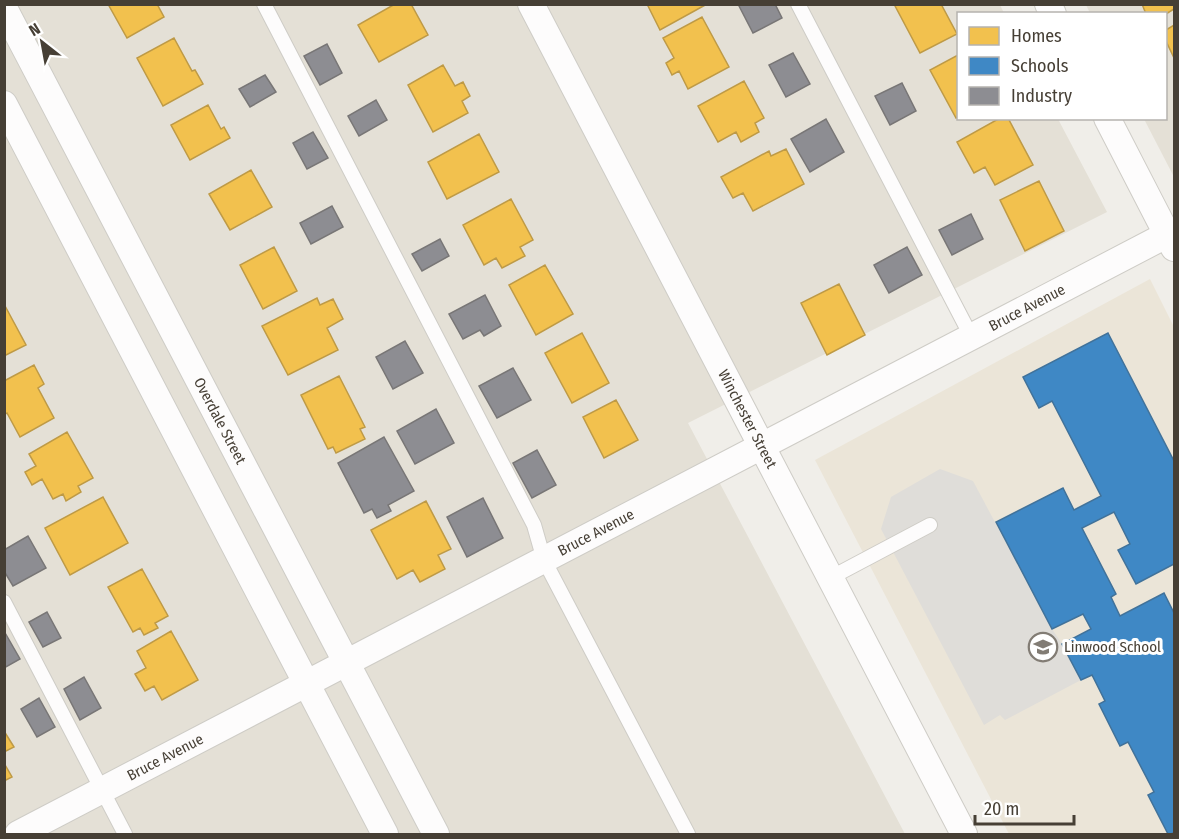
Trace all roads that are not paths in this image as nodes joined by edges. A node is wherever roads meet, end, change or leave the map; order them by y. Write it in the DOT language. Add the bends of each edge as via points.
graph roads {
  1 [pos="264,4"];
  2 [pos="531,4"];
  3 [pos="798,4"];
  4 [pos="4,8"];
  5 [pos="4,104"];
  6 [pos="1108,120"];
  7 [pos="1172,238"];
  8 [pos="971,336"];
  9 [pos="762,447"];
  10 [pos="930,525"];
  11 [pos="544,560"];
  12 [pos="830,578"];
  13 [pos="4,602"];
  14 [pos="346,663"];
  15 [pos="307,684"];
  16 [pos="102,791"];
  17 [pos="18,834"];
  18 [pos="125,834"];
  19 [pos="385,834"];
  20 [pos="436,834"];
  21 [pos="688,834"];
  22 [pos="964,834"];
  1 -- 11 [label="lane" via="534,525"];
  2 -- 9 [label="street, Winchester Street"];
  3 -- 8 [label="lane"];
  4 -- 14 [label="street, Overdale Street"];
  5 -- 15 [label="street"];
  6 -- 7 [label="street"];
  7 -- 8 [label="street, Bruce Avenue"];
  8 -- 9 [label="street, Bruce Avenue"];
  9 -- 11 [label="street, Bruce Avenue"];
  9 -- 12 [label="street, Winchester Street"];
  10 -- 12 [label="lane"];
  11 -- 14 [label="street, Bruce Avenue"];
  11 -- 21 [label="lane"];
  12 -- 22 [label="street, Winchester Street"];
  13 -- 16 [label="lane"];
  14 -- 15 [label="street, Bruce Avenue"];
  14 -- 20 [label="street, Overdale Street"];
  15 -- 16 [label="street, Bruce Avenue"];
  15 -- 19 [label="street"];
  16 -- 17 [label="street, Bruce Avenue"];
  16 -- 18 [label="lane"];
}
